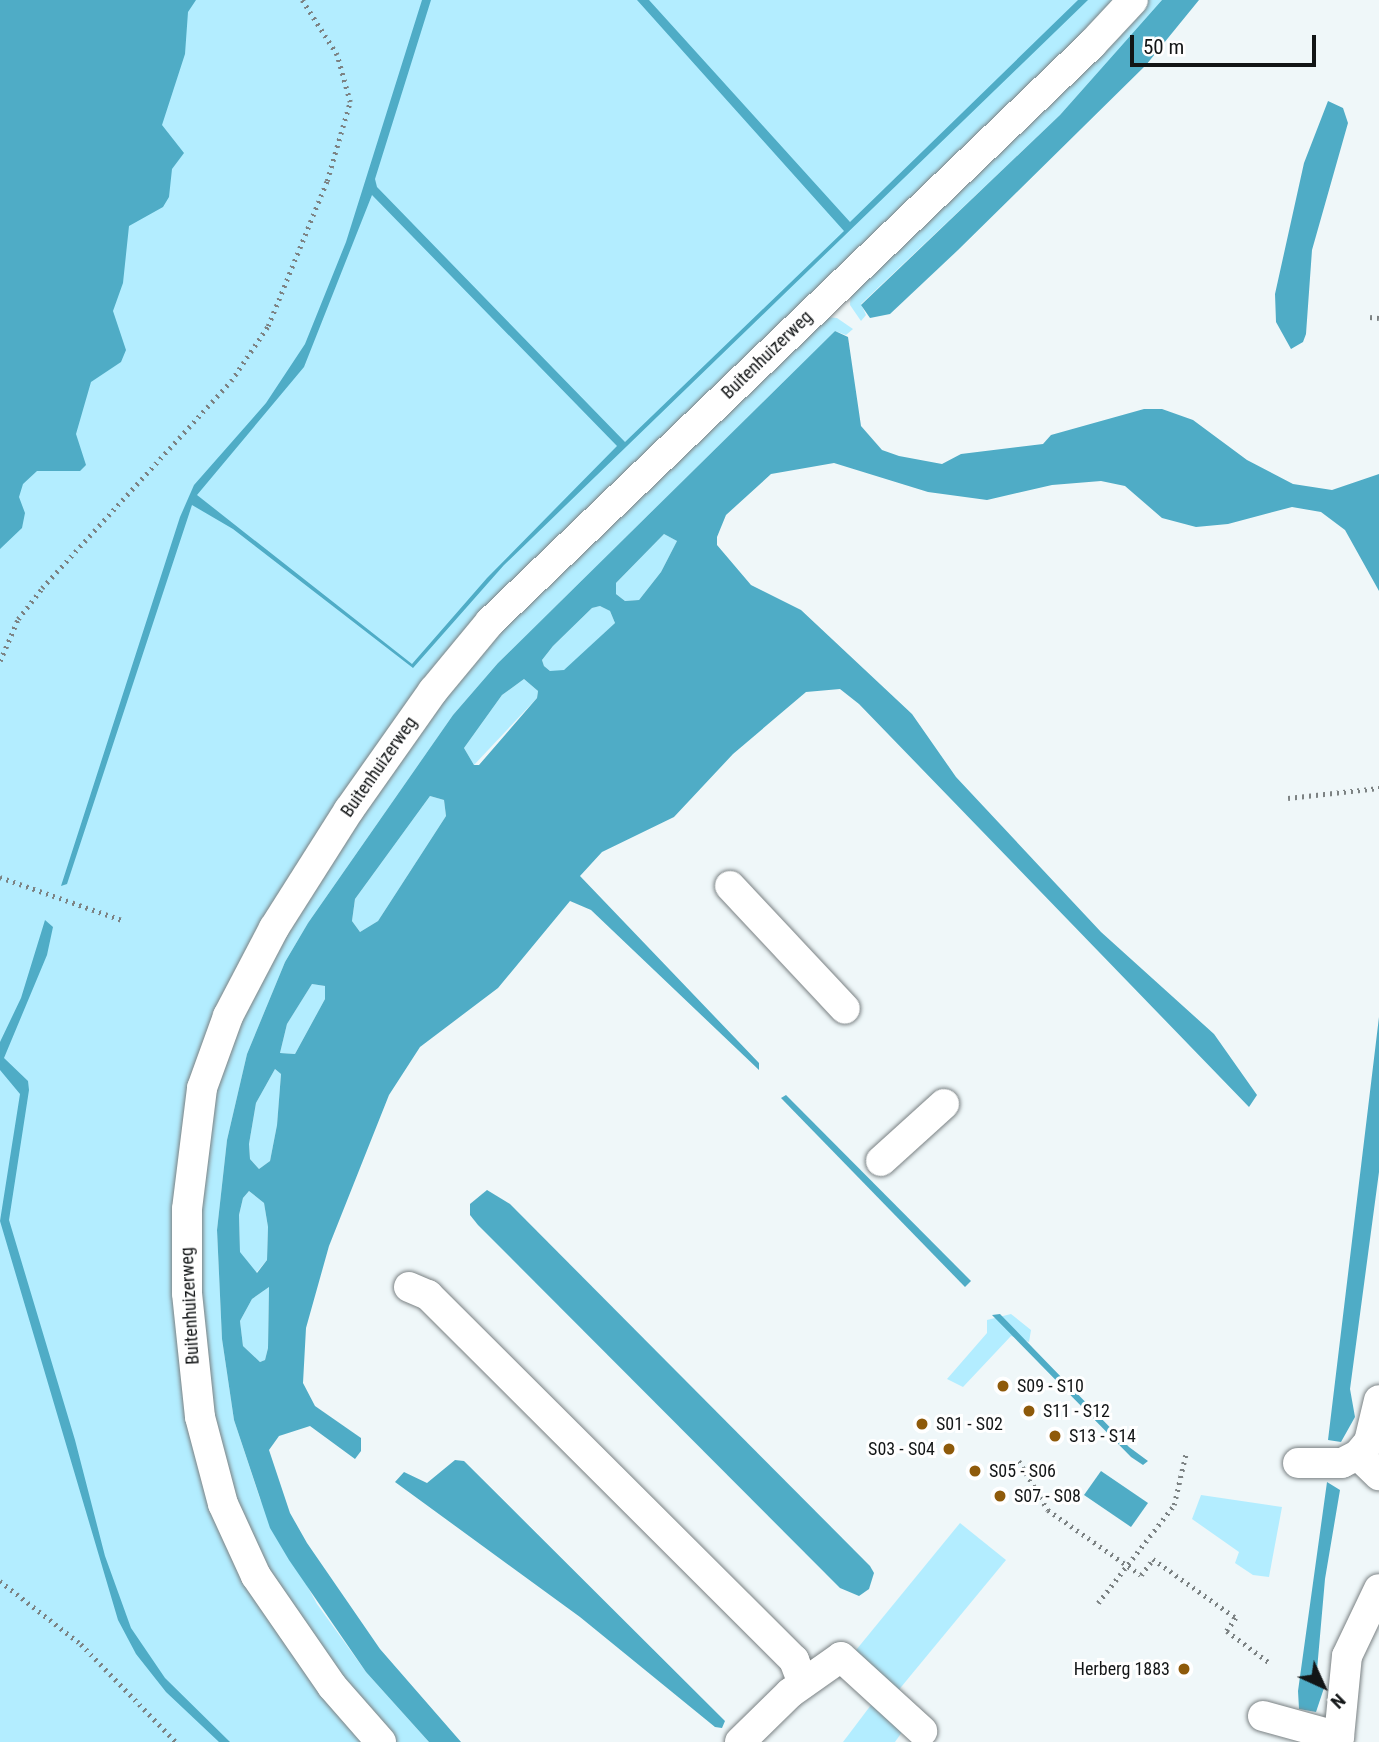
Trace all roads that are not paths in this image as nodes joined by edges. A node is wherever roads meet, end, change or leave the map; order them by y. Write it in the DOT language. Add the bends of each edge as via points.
graph roads {
  1 [pos="1133,0"];
  2 [pos="730,886"];
  3 [pos="845,1009"];
  4 [pos="944,1104"];
  5 [pos="881,1161"];
  6 [pos="409,1287"];
  7 [pos="1379,1400"];
  8 [pos="1298,1463"];
  9 [pos="1369,1465"];
  10 [pos="1379,1589"];
  11 [pos="803,1683"];
  12 [pos="1263,1716"];
  13 [pos="922,1731"];
  14 [pos="1350,1739"];
  15 [pos="381,1742"];
  16 [pos="740,1742"];
  1 -- 15 [label="street, Buitenhuizerweg" via="490,622 414,716 327,843 228,1016 200,1099 187,1209 187,1293 202,1427 223,1504 256,1576 332,1686"];
  2 -- 3 [label="street"];
  4 -- 5 [label="street"];
  6 -- 11 [label="street" via="428,1295 784,1650"];
  7 -- 9 [label="street"];
  8 -- 9 [label="street"];
  10 -- 14 [label="street" via="1347,1656"];
  11 -- 13 [label="street" via="841,1657"];
  11 -- 16 [label="street"];
  12 -- 14 [label="street"];
}
